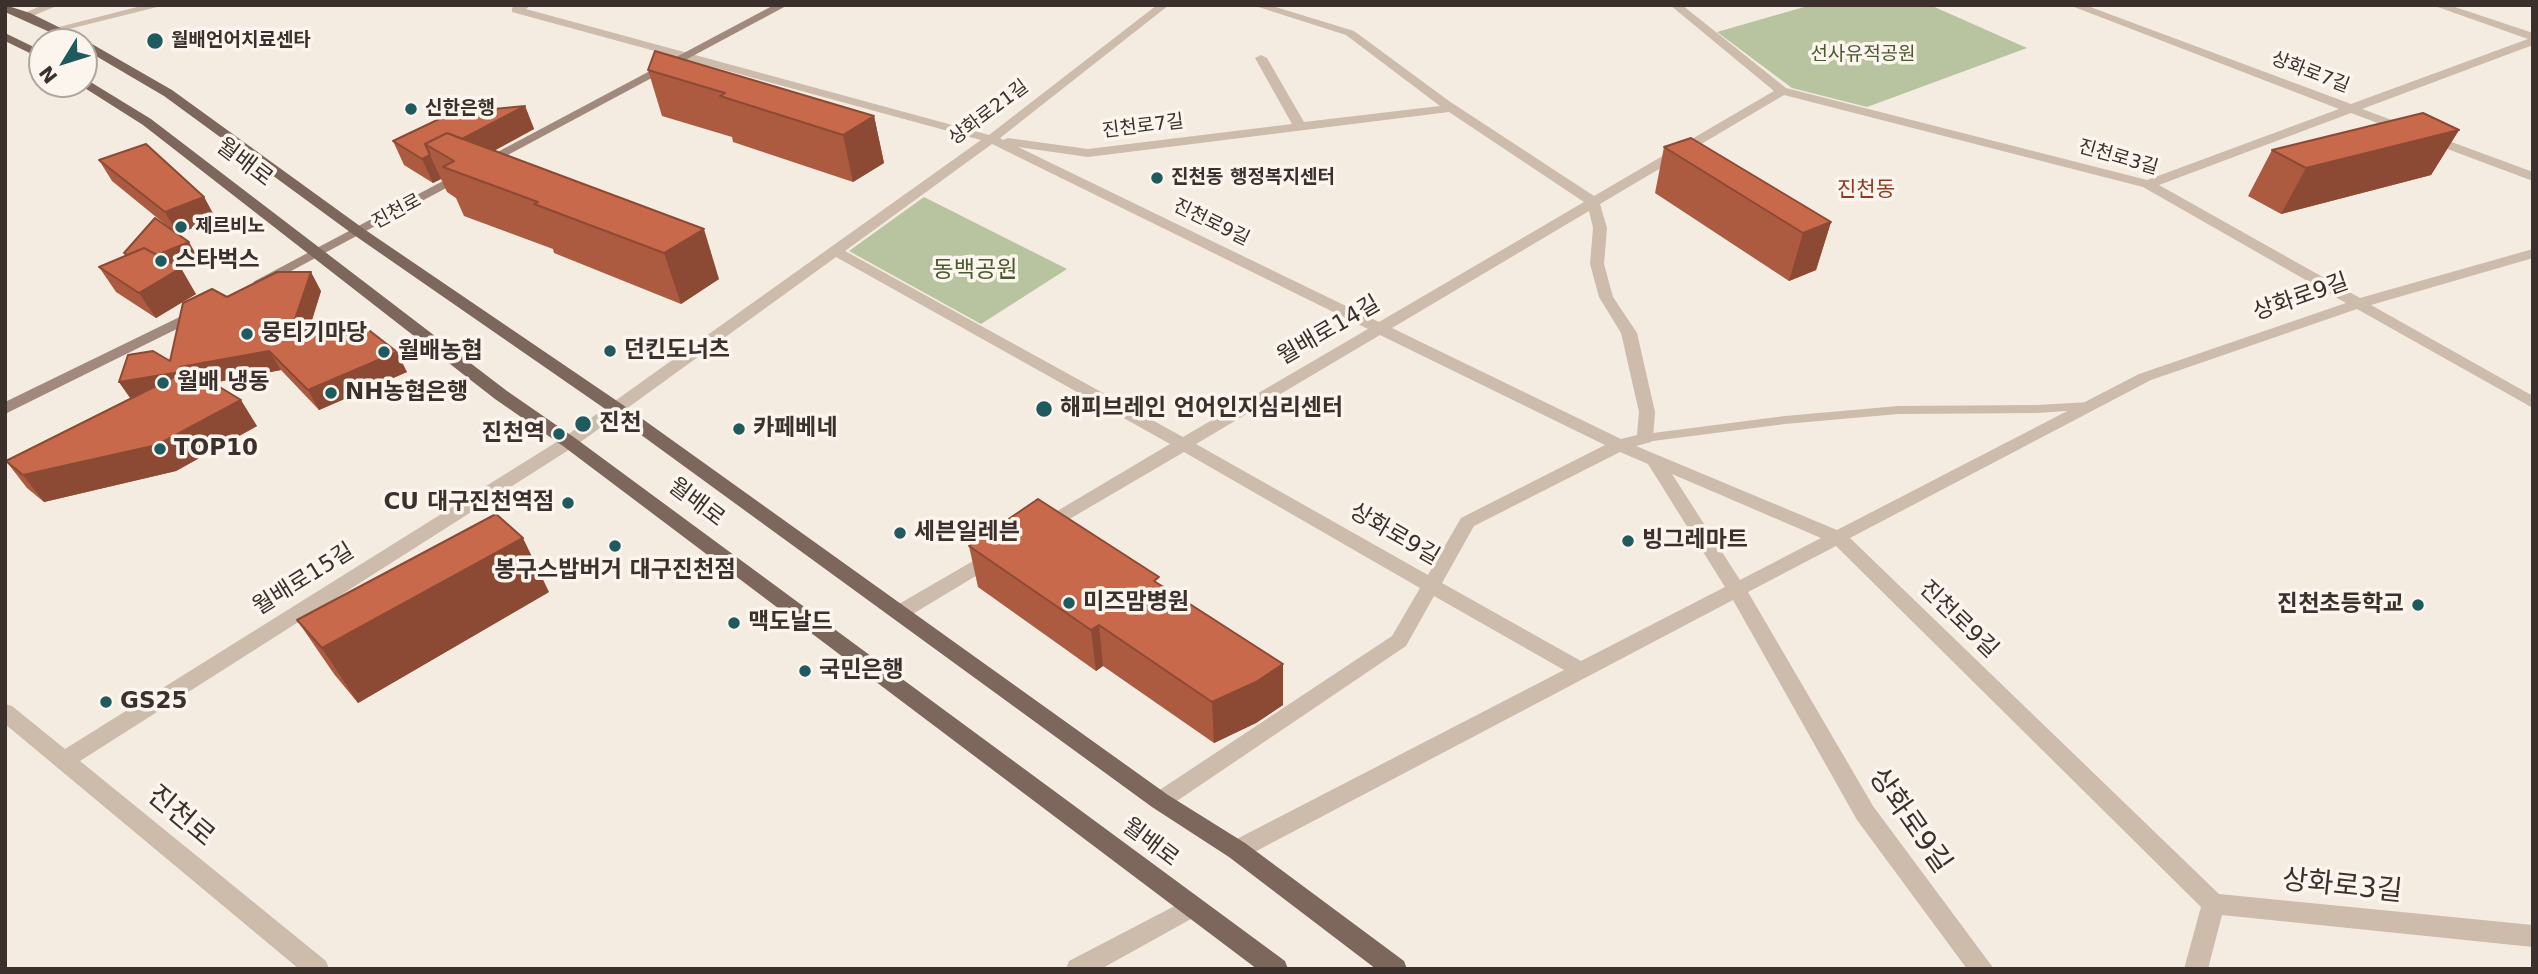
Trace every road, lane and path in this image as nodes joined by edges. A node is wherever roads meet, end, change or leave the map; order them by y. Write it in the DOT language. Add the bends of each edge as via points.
graph roads {
  1 [pos="54,5"];
  2 [pos="160,5"];
  3 [pos="526,5"];
  4 [pos="783,5"];
  5 [pos="1164,5"];
  6 [pos="1257,5"];
  7 [pos="1675,5"];
  8 [pos="2437,5"];
  9 [pos="2078,6"];
  10 [pos="5,8"];
  11 [pos="26,15"];
  12 [pos="55,28"];
  13 [pos="61,28"];
  14 [pos="5,36"];
  15 [pos="2533,39"];
  16 [pos="28,48"];
  17 [pos="98,52"];
  18 [pos="687,57"];
  19 [pos="1261,58"];
  20 [pos="98,91"];
  21 [pos="1782,91"];
  22 [pos="1451,108"];
  23 [pos="2348,108"];
  24 [pos="1300,127"];
  25 [pos="990,139"];
  26 [pos="2533,177"];
  27 [pos="2148,184"];
  28 [pos="1593,202"];
  29 [pos="359,232"];
  30 [pos="835,251"];
  31 [pos="318,253"];
  32 [pos="2533,253"];
  33 [pos="247,288"];
  34 [pos="2357,304"];
  35 [pos="211,307"];
  36 [pos="1382,329"];
  37 [pos="2533,402"];
  38 [pos="2090,406"];
  39 [pos="617,408"];
  40 [pos="5,409"];
  41 [pos="1644,438"];
  42 [pos="569,442"];
  43 [pos="1183,444"];
  44 [pos="1619,445"];
  45 [pos="1653,458"];
  46 [pos="1029,535"];
  47 [pos="1839,538"];
  48 [pos="1006,549"];
  49 [pos="1431,584"];
  50 [pos="1737,590"];
  51 [pos="899,613"];
  52 [pos="1580,670"];
  53 [pos="5,712"];
  54 [pos="64,760"];
  55 [pos="1160,801"];
  56 [pos="1237,850"];
  57 [pos="2213,904"];
  58 [pos="1192,906"];
  59 [pos="2533,936"];
  60 [pos="317,969"];
  61 [pos="1078,969"];
  62 [pos="1276,969"];
  63 [pos="1395,969"];
  64 [pos="1982,969"];
  65 [pos="2196,969"];
  1 -- 11 [label="street"];
  2 -- 13 [label="street"];
  3 -- 18 [label="street, 진천로9길" via="516,10"];
  4 -- 18 [label="main road, 진천로"];
  5 -- 25 [label="street, 상화로21길"];
  6 -- 22 [label="street" via="1350,33"];
  7 -- 21 [label="street, 진천로3길"];
  8 -- 15 [label="street"];
  9 -- 23 [label="street, 상화로7길"];
  10 -- 11 [label="main road, 월배로"];
  11 -- 12 [label="main road, 월배로"];
  14 -- 16 [label="main road"];
  15 -- 23 [label="street"];
  17 -- 29 [label="main road, 월배로" via="168,93"];
  18 -- 25 [label="street, 진천로9길"];
  18 -- 29 [label="main road, 진천로"];
  19 -- 24 [label="street"];
  20 -- 31 [label="main road, 월배로" via="147,122"];
  21 -- 27 [label="street, 진천로3길"];
  21 -- 28 [label="street, 월배로14길"];
  22 -- 24 [label="street, 진천로7길"];
  22 -- 28 [label="street"];
  23 -- 26 [label="street, 상화로7길"];
  23 -- 27 [label="street"];
  24 -- 25 [label="street, 진천로7길" via="1088,153"];
  25 -- 30 [label="street, 상화로21길"];
  25 -- 36 [label="street, 진천로9길"];
  27 -- 34 [label="street, 진천로3길"];
  28 -- 36 [label="street, 월배로14길"];
  28 -- 41 [label="street" via="1600,228 1597,264 1606,297 1629,333 1647,412"];
  29 -- 31 [label="main road, 진천로"];
  29 -- 39 [label="main road, 월배로"];
  30 -- 39 [label="street, 상화로21길"];
  30 -- 43 [label="street"];
  31 -- 33 [label="main road, 진천로"];
  31 -- 42 [label="main road, 월배로"];
  32 -- 34 [label="street, 상화로9길"];
  34 -- 37 [label="street, 진천로3길"];
  34 -- 38 [label="street, 상화로9길" via="2145,377"];
  35 -- 40 [label="main road"];
  36 -- 43 [label="street, 월배로14길"];
  36 -- 44 [label="street, 진천로9길"];
  38 -- 41 [label="lane, 상화로9길" via="1898,410"];
  38 -- 47 [label="street, 상화로9길"];
  39 -- 42 [label="street, 상화로21길"];
  39 -- 51 [label="main road, 월배로"];
  41 -- 44 [label="street"];
  42 -- 54 [label="street, 월배로15길"];
  42 -- 58 [label="main road, 월배로"];
  43 -- 46 [label="street, 월배로14길"];
  43 -- 49 [label="street, 상화로9길"];
  44 -- 45 [label="street, 진천로9길"];
  44 -- 49 [label="street" via="1466,522"];
  45 -- 47 [label="street, 진천로9길"];
  45 -- 50 [label="street, 상화로9길"];
  47 -- 50 [label="street, 상화로9길"];
  47 -- 57 [label="street, 진천로9길"];
  48 -- 51 [label="street"];
  49 -- 52 [label="street, 상화로9길"];
  49 -- 55 [label="street, 월배로" via="1399,641"];
  50 -- 52 [label="street, 상화로9길"];
  50 -- 64 [label="street, 상화로9길" via="1865,813"];
  51 -- 55 [label="main road, 월배로"];
  52 -- 56 [label="street, 상화로9길"];
  53 -- 54 [label="street, 진천로"];
  54 -- 60 [label="street, 진천로"];
  55 -- 56 [label="main road, 월배로"];
  56 -- 63 [label="main road, 월배로"];
  57 -- 59 [label="street, 상화로3길"];
  57 -- 65 [label="street"];
  58 -- 61 [label="street"];
  58 -- 62 [label="main road, 월배로"];
}
